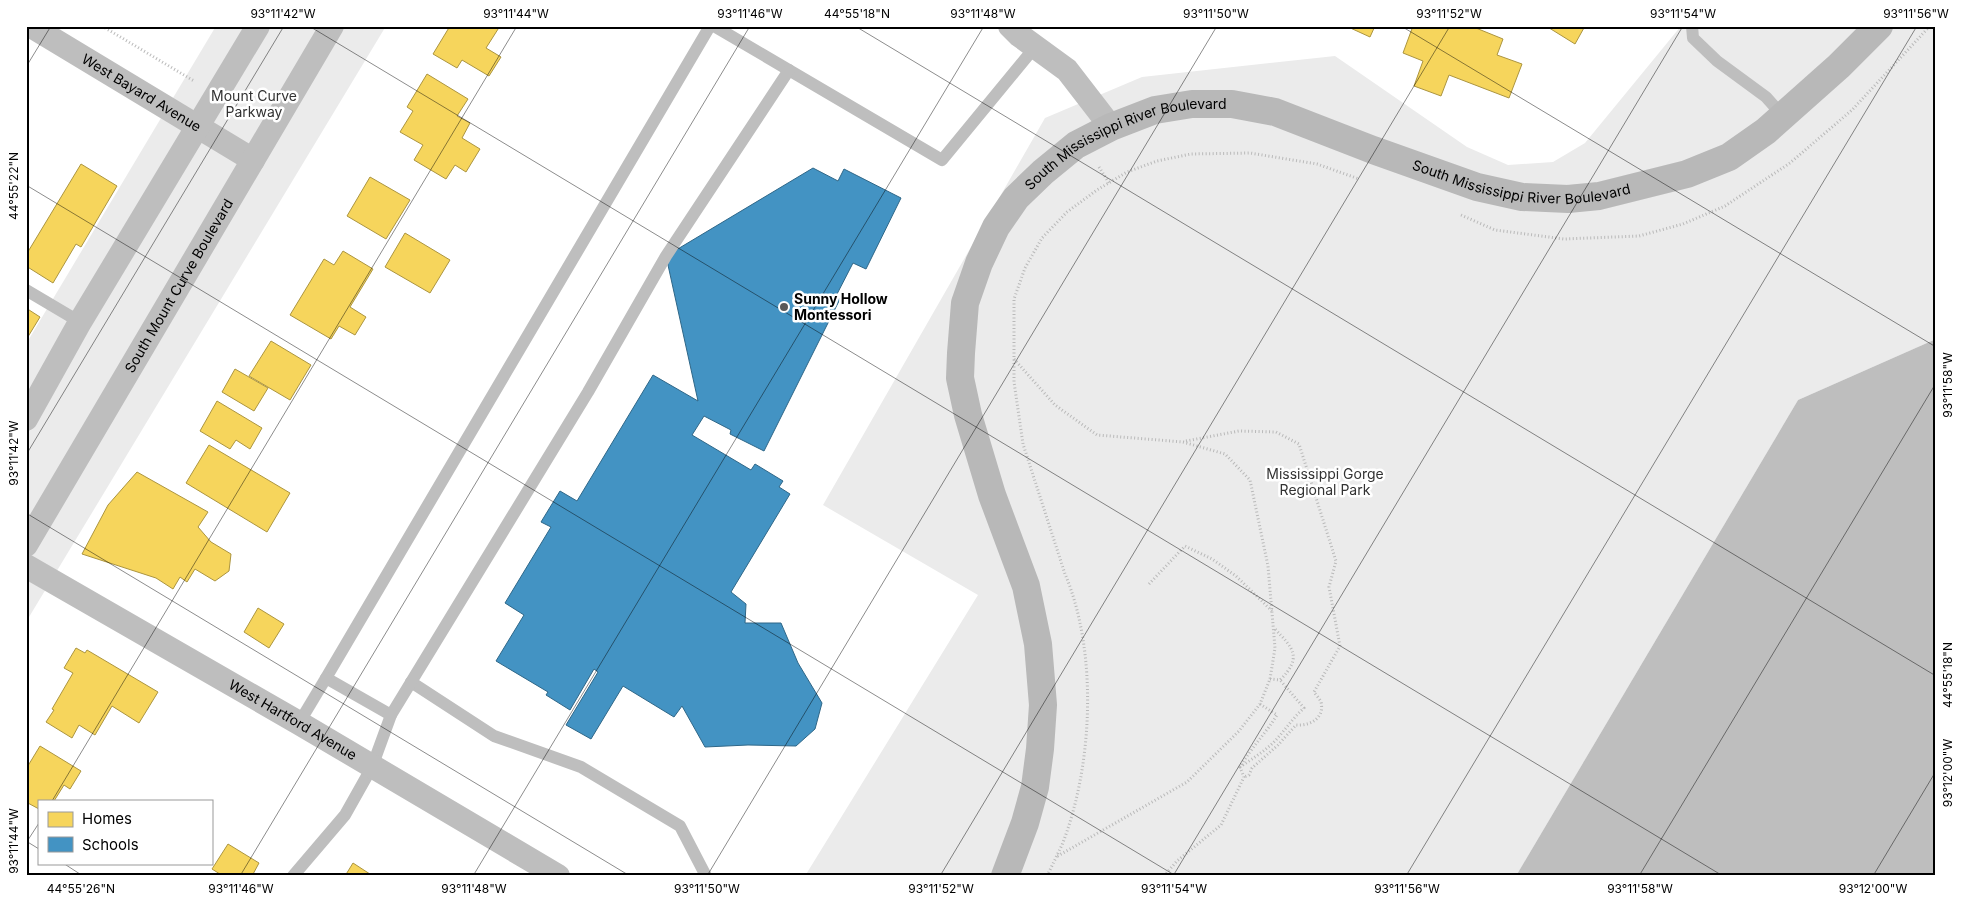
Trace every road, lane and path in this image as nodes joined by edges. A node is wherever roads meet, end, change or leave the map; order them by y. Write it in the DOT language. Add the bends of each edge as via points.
graph roads {
  1 [pos="31,26"];
  2 [pos="102,26"];
  3 [pos="258,26"];
  4 [pos="332,26"];
  5 [pos="710,26"];
  6 [pos="714,26"];
  7 [pos="1010,26"];
  8 [pos="1692,26"];
  9 [pos="1868,29"];
  10 [pos="1035,47"];
  11 [pos="790,70"];
  12 [pos="195,86"];
  13 [pos="1783,116"];
  14 [pos="198,126"];
  15 [pos="1111,127"];
  16 [pos="253,160"];
  17 [pos="1362,180"];
  18 [pos="1452,211"];
  19 [pos="1496,230"];
  20 [pos="26,290"];
  21 [pos="80,322"];
  22 [pos="1014,359"];
  23 [pos="26,419"];
  24 [pos="1183,442"];
  25 [pos="26,545"];
  26 [pos="26,566"];
  27 [pos="1149,584"];
  28 [pos="1272,611"];
  29 [pos="1273,627"];
  30 [pos="326,678"];
  31 [pos="1270,679"];
  32 [pos="1280,680"];
  33 [pos="411,682"];
  34 [pos="1260,704"];
  35 [pos="391,715"];
  36 [pos="299,723"];
  37 [pos="372,767"];
  38 [pos="1240,767"];
  39 [pos="1244,777"];
  40 [pos="1056,857"];
  41 [pos="293,876"];
  42 [pos="558,876"];
  43 [pos="706,876"];
  44 [pos="1005,876"];
  45 [pos="1047,876"];
  46 [pos="1164,876"];
  1 -- 14 [label="street, West Bayard Avenue"];
  2 -- 12 [label="path" via="194,80"];
  3 -- 14 [label="street"];
  4 -- 16 [label="street, South Mount Curve Boulevard"];
  5 -- 30 [label="lane"];
  6 -- 11 [label="lane"];
  7 -- 10 [label="street"];
  8 -- 13 [label="lane" via="1693,38 1717,61 1766,97"];
  9 -- 13 [label="street, South Mississippi River Boulevard"];
  10 -- 11 [label="lane" via="942,160"];
  10 -- 15 [label="street" via="1066,70"];
  11 -- 33 [label="lane" via="666,256 583,401"];
  13 -- 15 [label="street, South Mississippi River Boulevard" via="1729,157 1686,174 1599,196 1568,199 1522,197 1477,187 1275,112 1232,104 1192,104 1155,110"];
  14 -- 16 [label="street, West Bayard Avenue"];
  14 -- 21 [label="street"];
  15 -- 44 [label="street, South Mississippi River Boulevard" via="1076,145 1016,198 996,227 965,303 960,378 963,396 992,495 1026,586 1038,644 1043,705 1035,788"];
  16 -- 25 [label="street, South Mount Curve Boulevard"];
  17 -- 22 [label="path" via="1317,164 1250,153 1191,154 1127,172 1067,212 1042,238 1025,268 1014,299"];
  18 -- 19 [label="path"];
  20 -- 21 [label="lane"];
  21 -- 23 [label="street"];
  22 -- 24 [label="path" via="1055,405 1097,435"];
  22 -- 40 [label="path" via="1023,444 1072,592 1084,645 1088,705 1081,773"];
  24 -- 28 [label="path" via="1225,454 1250,480 1268,566"];
  24 -- 39 [label="path" via="1239,431 1276,432 1299,444 1336,561 1329,587 1340,646 1314,692 1321,702 1320,714 1314,722 1296,725"];
  26 -- 36 [label="street, West Hartford Avenue"];
  27 -- 28 [label="path" via="1185,546 1236,576"];
  28 -- 29 [label="path"];
  29 -- 31 [label="path" via="1276,648"];
  29 -- 32 [label="path" via="1291,645 1294,659 1290,671"];
  30 -- 35 [label="lane"];
  30 -- 36 [label="lane"];
  31 -- 32 [label="path"];
  31 -- 34 [label="path"];
  32 -- 38 [label="path" via="1304,708 1260,754"];
  33 -- 35 [label="lane"];
  33 -- 43 [label="lane" via="494,736 580,767 680,826"];
  34 -- 38 [label="path" via="1277,715"];
  34 -- 40 [label="path" via="1239,731 1188,782"];
  35 -- 37 [label="lane"];
  36 -- 37 [label="street, West Hartford Avenue"];
  37 -- 41 [label="lane" via="345,815"];
  37 -- 42 [label="street, West Hartford Avenue"];
  38 -- 39 [label="path"];
  39 -- 46 [label="path" via="1221,825 1177,861"];
  40 -- 45 [label="path"];
}
